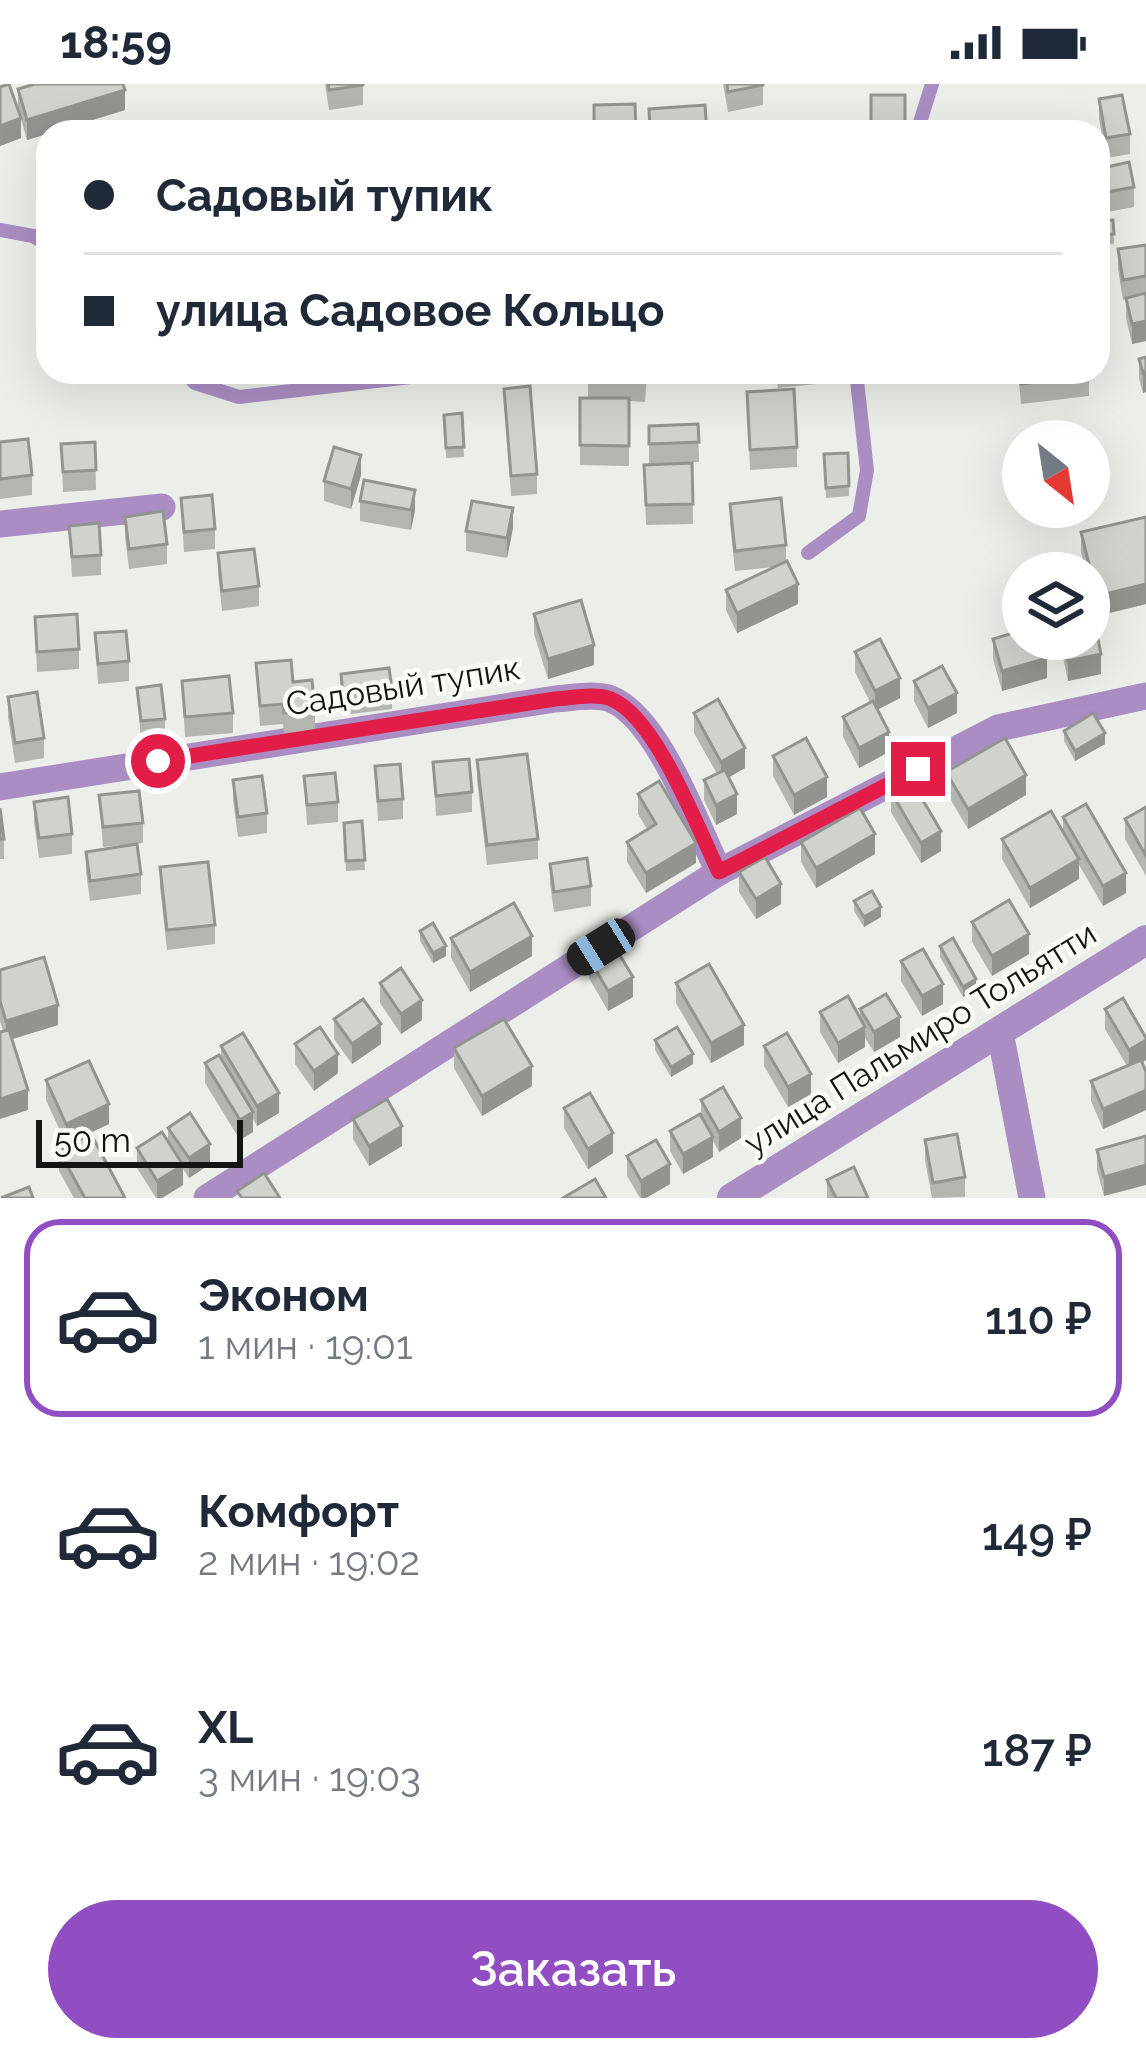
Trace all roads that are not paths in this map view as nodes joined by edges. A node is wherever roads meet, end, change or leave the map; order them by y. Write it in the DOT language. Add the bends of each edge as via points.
graph roads {
  1 [pos="932,84"];
  2 [pos="921,120"];
  3 [pos="0,230"];
  4 [pos="36,237"];
  5 [pos="201,384"];
  6 [pos="351,384"];
  7 [pos="857,384"];
  8 [pos="162,507"];
  9 [pos="0,524"];
  10 [pos="808,554"];
  11 [pos="1146,696"];
  12 [pos="0,787"];
  13 [pos="719,872"];
  14 [pos="1146,940"];
  15 [pos="1000,1032"];
  16 [pos="207,1198"];
  17 [pos="732,1198"];
  18 [pos="1032,1198"];
  1 -- 2 [label="lane"];
  3 -- 4 [label="lane"];
  5 -- 6 [label="lane" via="239,397"];
  7 -- 10 [label="lane" via="867,470 859,516"];
  8 -- 9 [label="street"];
  11 -- 13 [label="street" via="998,728"];
  12 -- 13 [label="street, Садовый тупик" via="605,696 632,710 654,740"];
  13 -- 16 [label="street"];
  14 -- 15 [label="street, улица Пальмиро Тольятти"];
  15 -- 17 [label="street, улица Пальмиро Тольятти"];
  15 -- 18 [label="street"];
}
